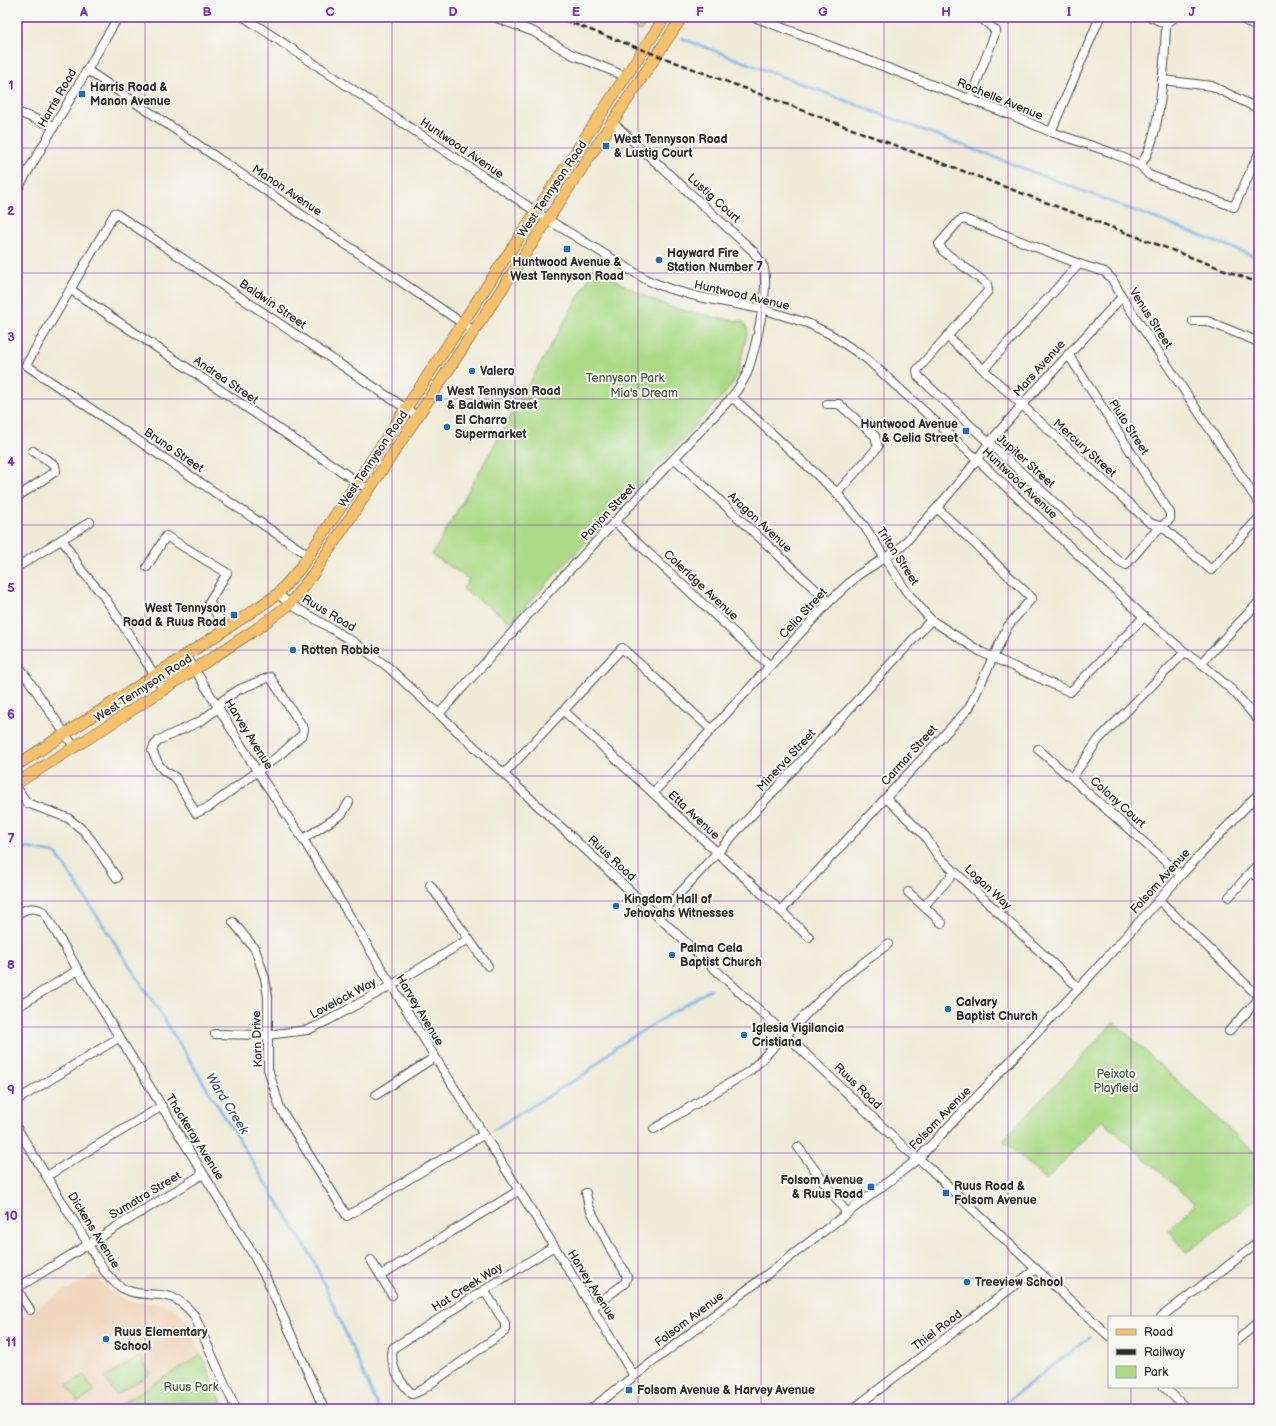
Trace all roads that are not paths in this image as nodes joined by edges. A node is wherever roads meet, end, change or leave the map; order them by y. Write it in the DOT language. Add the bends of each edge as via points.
graph roads {
  1 [pos="118,17"];
  2 [pos="244,17"];
  3 [pos="494,17"];
  4 [pos="665,17"];
  5 [pos="682,17"];
  6 [pos="754,17"];
  7 [pos="980,17"];
  8 [pos="1100,17"];
  9 [pos="1151,17"];
  10 [pos="1175,17"];
  11 [pos="1240,17"];
  12 [pos="1166,24"];
  13 [pos="1259,29"];
  14 [pos="87,70"];
  15 [pos="625,76"];
  16 [pos="1162,80"];
  17 [pos="970,99"];
  18 [pos="1259,109"];
  19 [pos="17,112"];
  20 [pos="612,122"];
  21 [pos="54,126"];
  22 [pos="1052,132"];
  23 [pos="1259,153"];
  24 [pos="1140,165"];
  25 [pos="17,190"];
  26 [pos="536,212"];
  27 [pos="547,220"];
  28 [pos="1079,264"];
  29 [pos="71,290"];
  30 [pos="1122,297"];
  31 [pos="762,310"];
  32 [pos="1193,321"];
  33 [pos="462,323"];
  34 [pos="474,331"];
  35 [pos="947,336"];
  36 [pos="1259,342"];
  37 [pos="1068,354"];
  38 [pos="984,369"];
  39 [pos="732,397"];
  40 [pos="827,404"];
  41 [pos="1021,406"];
  42 [pos="405,408"];
  43 [pos="417,416"];
  44 [pos="989,443"];
  45 [pos="33,451"];
  46 [pos="675,459"];
  47 [pos="977,459"];
  48 [pos="357,482"];
  49 [pos="368,489"];
  50 [pos="837,493"];
  51 [pos="17,497"];
  52 [pos="1259,503"];
  53 [pos="937,508"];
  54 [pos="1259,518"];
  55 [pos="90,522"];
  56 [pos="615,522"];
  57 [pos="1163,527"];
  58 [pos="62,539"];
  59 [pos="308,555"];
  60 [pos="884,558"];
  61 [pos="17,567"];
  62 [pos="147,567"];
  63 [pos="278,594"];
  64 [pos="829,602"];
  65 [pos="1259,602"];
  66 [pos="290,604"];
  67 [pos="1144,617"];
  68 [pos="932,620"];
  69 [pos="226,629"];
  70 [pos="1185,652"];
  71 [pos="186,655"];
  72 [pos="992,658"];
  73 [pos="17,663"];
  74 [pos="1200,663"];
  75 [pos="770,666"];
  76 [pos="195,670"];
  77 [pos="155,675"];
  78 [pos="164,690"];
  79 [pos="218,708"];
  80 [pos="564,711"];
  81 [pos="440,714"];
  82 [pos="1259,721"];
  83 [pos="711,729"];
  84 [pos="64,734"];
  85 [pos="74,747"];
  86 [pos="1038,749"];
  87 [pos="17,765"];
  88 [pos="257,771"];
  89 [pos="504,774"];
  90 [pos="1072,778"];
  91 [pos="17,783"];
  92 [pos="17,788"];
  93 [pos="653,793"];
  94 [pos="1259,793"];
  95 [pos="886,798"];
  96 [pos="349,802"];
  97 [pos="303,839"];
  98 [pos="717,852"];
  99 [pos="1259,863"];
  100 [pos="954,872"];
  101 [pos="1251,872"];
  102 [pos="1181,874"];
  103 [pos="117,878"];
  104 [pos="1259,879"];
  105 [pos="430,885"];
  106 [pos="908,892"];
  107 [pos="1229,897"];
  108 [pos="1159,900"];
  109 [pos="924,906"];
  110 [pos="781,911"];
  111 [pos="17,914"];
  112 [pos="658,917"];
  113 [pos="232,922"];
  114 [pos="942,923"];
  115 [pos="809,937"];
  116 [pos="469,939"];
  117 [pos="888,944"];
  118 [pos="488,966"];
  119 [pos="78,970"];
  120 [pos="392,985"];
  121 [pos="1079,988"];
  122 [pos="1259,998"];
  123 [pos="17,1007"];
  124 [pos="1229,1031"];
  125 [pos="215,1034"];
  126 [pos="267,1035"];
  127 [pos="786,1035"];
  128 [pos="120,1037"];
  129 [pos="435,1057"];
  130 [pos="376,1095"];
  131 [pos="17,1100"];
  132 [pos="162,1106"];
  133 [pos="17,1128"];
  134 [pos="654,1129"];
  135 [pos="483,1135"];
  136 [pos="798,1147"];
  137 [pos="918,1159"];
  138 [pos="203,1174"];
  139 [pos="47,1176"];
  140 [pos="518,1191"];
  141 [pos="586,1193"];
  142 [pos="847,1213"];
  143 [pos="1259,1242"];
  144 [pos="88,1244"];
  145 [pos="554,1246"];
  146 [pos="372,1260"];
  147 [pos="1036,1269"];
  148 [pos="381,1275"];
  149 [pos="17,1288"];
  150 [pos="484,1290"];
  151 [pos="392,1295"];
  152 [pos="592,1308"];
  153 [pos="30,1310"];
  154 [pos="1162,1316"];
  155 [pos="1259,1322"];
  156 [pos="1108,1335"];
  157 [pos="1238,1339"];
  158 [pos="634,1376"];
  159 [pos="1165,1388"];
  160 [pos="236,1409"];
  161 [pos="324,1409"];
  162 [pos="591,1409"];
  163 [pos="853,1409"];
  164 [pos="1187,1409"];
  1 -- 14 [label="street, Harris Road"];
  2 -- 26 [label="street, Huntwood Avenue"];
  3 -- 15 [label="street" via="534,32 571,54"];
  4 -- 15 [label="main road, West Tennyson Road"];
  5 -- 20 [label="main road, West Tennyson Road"];
  6 -- 17 [label="street, Rochelle Avenue"];
  7 -- 17 [label="street" via="996,31"];
  8 -- 22 [label="street"];
  9 -- 12 [label="street"];
  10 -- 12 [label="street"];
  11 -- 13 [label="street"];
  12 -- 16 [label="street"];
  14 -- 21 [label="street, Harris Road"];
  14 -- 33 [label="street, Manon Avenue"];
  15 -- 26 [label="main road, West Tennyson Road"];
  16 -- 18 [label="street" via="1212,86"];
  16 -- 24 [label="street" via="1156,127"];
  17 -- 22 [label="street, Rochelle Avenue"];
  19 -- 21 [label="street"];
  20 -- 27 [label="main road, West Tennyson Road"];
  20 -- 31 [label="street, Lustig Court" via="753,250 764,268 765,291"];
  21 -- 25 [label="street, Harris Road"];
  22 -- 24 [label="street, Rochelle Avenue"];
  23 -- 24 [label="street, Rochelle Avenue" via="1234,207 1149,175"];
  26 -- 27 [label="street, Huntwood Avenue"];
  26 -- 33 [label="main road, West Tennyson Road"];
  27 -- 31 [label="street, Huntwood Avenue" via="647,280 699,297"];
  27 -- 34 [label="main road, West Tennyson Road"];
  28 -- 30 [label="street, Venus Street" via="1105,272"];
  28 -- 35 [label="street, Venus Street" via="964,219 958,221 939,244 943,251 987,284 988,291"];
  28 -- 38 [label="street"];
  29 -- 42 [label="street, Baldwin Street" via="115,213"];
  29 -- 48 [label="street, Andrea Street"];
  29 -- 59 [label="street, Bruno Street" via="26,365"];
  30 -- 37 [label="street, Mars Avenue"];
  30 -- 52 [label="street, Venus Street"];
  31 -- 39 [label="street, Panjon Street" via="747,373"];
  31 -- 47 [label="street, Huntwood Avenue" via="806,323 830,334 867,359"];
  32 -- 36 [label="street" via="1207,321"];
  33 -- 34 [label="street, Manon Avenue"];
  33 -- 42 [label="main road, West Tennyson Road"];
  34 -- 43 [label="main road, West Tennyson Road"];
  35 -- 38 [label="street, Mercury Street"];
  35 -- 44 [label="street, Jupiter Street" via="917,370 918,376"];
  37 -- 41 [label="street, Mars Avenue"];
  37 -- 57 [label="street, Pluto Street" via="1170,514 1170,519"];
  38 -- 41 [label="street, Mercury Street"];
  39 -- 46 [label="street, Panjon Street"];
  39 -- 50 [label="street, Triton Street"];
  40 -- 50 [label="street" via="839,404 875,436 878,447"];
  41 -- 44 [label="street, Mars Avenue"];
  41 -- 57 [label="street, Mercury Street" via="1150,523"];
  42 -- 43 [label="street, Baldwin Street"];
  42 -- 48 [label="main road, West Tennyson Road"];
  43 -- 49 [label="main road, West Tennyson Road"];
  44 -- 47 [label="street, Mars Avenue"];
  44 -- 57 [label="street, Jupiter Street" via="1126,565 1150,537"];
  45 -- 51 [label="street" via="55,465 56,471"];
  46 -- 56 [label="street, Panjon Street"];
  46 -- 64 [label="street, Aragon Avenue"];
  47 -- 53 [label="street, Celia Street"];
  47 -- 67 [label="street, Huntwood Avenue"];
  48 -- 49 [label="street, Andrea Street"];
  48 -- 59 [label="main road, West Tennyson Road"];
  49 -- 66 [label="main road, West Tennyson Road" via="313,574"];
  50 -- 60 [label="street, Triton Street" via="865,527"];
  53 -- 60 [label="street, Celia Street" via="900,548"];
  53 -- 72 [label="street, Carmar Street" via="1032,598 1008,626"];
  54 -- 57 [label="street, Mercury Street" via="1211,570"];
  55 -- 58 [label="street"];
  56 -- 75 [label="street, Coleridge Avenue"];
  56 -- 81 [label="street, Panjon Street"];
  58 -- 61 [label="street"];
  58 -- 77 [label="street"];
  59 -- 63 [label="main road, West Tennyson Road"];
  60 -- 64 [label="street, Celia Street" via="858,575"];
  60 -- 68 [label="street, Triton Street" via="906,591"];
  62 -- 69 [label="street" via="166,536 227,573 209,602"];
  63 -- 66 [label="street, Ruus Road"];
  63 -- 69 [label="main road, West Tennyson Road"];
  64 -- 75 [label="street, Celia Street"];
  65 -- 74 [label="street"];
  66 -- 76 [label="main road, West Tennyson Road"];
  66 -- 81 [label="street, Ruus Road" via="352,640 388,667"];
  67 -- 70 [label="street, Huntwood Avenue"];
  67 -- 72 [label="street, Triton Street" via="1070,692"];
  68 -- 72 [label="street, Triton Street"];
  68 -- 98 [label="street, Minerva Street"];
  69 -- 71 [label="main road, West Tennyson Road"];
  70 -- 74 [label="street, Huntwood Avenue"];
  70 -- 90 [label="street" via="1099,739"];
  71 -- 76 [label="street, Harvey Avenue"];
  71 -- 77 [label="main road, West Tennyson Road"];
  72 -- 95 [label="street, Carmar Street" via="968,708"];
  73 -- 84 [label="street"];
  74 -- 82 [label="street, Huntwood Avenue" via="1234,692"];
  75 -- 83 [label="street, Celia Street"];
  76 -- 78 [label="main road, West Tennyson Road"];
  76 -- 79 [label="street, Harvey Avenue"];
  77 -- 78 [label="street"];
  77 -- 84 [label="main road, West Tennyson Road"];
  78 -- 85 [label="main road, West Tennyson Road"];
  79 -- 88 [label="street, Harvey Avenue"];
  79 -- 88 [label="street" via="224,700 240,689 270,676 304,729 303,734 281,754"];
  79 -- 88 [label="street" via="201,721 159,740 152,751 159,765 175,777 196,813 209,807"];
  80 -- 83 [label="street" via="622,648"];
  80 -- 89 [label="street"];
  80 -- 93 [label="street, Etta Avenue"];
  81 -- 89 [label="street, Ruus Road"];
  83 -- 93 [label="street, Celia Street"];
  84 -- 85 [label="street"];
  84 -- 87 [label="main road, West Tennyson Road"];
  85 -- 91 [label="main road, West Tennyson Road"];
  86 -- 90 [label="street, Colony Court"];
  88 -- 97 [label="street, Harvey Avenue"];
  89 -- 112 [label="street, Ruus Road"];
  90 -- 102 [label="street, Colony Court"];
  92 -- 103 [label="street" via="27,803 68,818 83,830"];
  93 -- 98 [label="street, Etta Avenue"];
  94 -- 102 [label="street, Folsom Avenue"];
  95 -- 100 [label="street, Logan Way" via="925,836 938,856"];
  95 -- 110 [label="street, Carmar Street"];
  96 -- 97 [label="street" via="342,814"];
  97 -- 120 [label="street, Harvey Avenue"];
  98 -- 110 [label="street, Etta Avenue"];
  98 -- 112 [label="street, Minerva Street"];
  99 -- 101 [label="street"];
  100 -- 109 [label="street"];
  100 -- 121 [label="street, Logan Way"];
  101 -- 104 [label="street"];
  101 -- 107 [label="street"];
  102 -- 108 [label="street, Folsom Avenue"];
  105 -- 116 [label="street"];
  106 -- 109 [label="street"];
  108 -- 121 [label="street, Folsom Avenue"];
  108 -- 122 [label="street"];
  109 -- 114 [label="street"];
  110 -- 115 [label="street, Etta Avenue"];
  111 -- 119 [label="street, Thackeray Avenue" via="26,909 36,908 44,912"];
  112 -- 127 [label="street, Ruus Road"];
  113 -- 126 [label="street, Karn Drive" via="255,949 265,978 268,997"];
  116 -- 118 [label="street"];
  116 -- 120 [label="street, Lovelock Way"];
  117 -- 127 [label="street" via="839,981"];
  119 -- 123 [label="street"];
  119 -- 128 [label="street, Thackeray Avenue"];
  120 -- 126 [label="street, Lovelock Way" via="308,1030"];
  120 -- 129 [label="street, Harvey Avenue"];
  121 -- 137 [label="street, Folsom Avenue"];
  122 -- 124 [label="street"];
  125 -- 126 [label="street, Lovelock Way"];
  126 -- 135 [label="street, Karn Drive" via="268,1069 280,1108 347,1216"];
  127 -- 134 [label="street" via="750,1071"];
  127 -- 137 [label="street, Ruus Road"];
  128 -- 131 [label="street"];
  128 -- 132 [label="street, Thackeray Avenue"];
  129 -- 130 [label="street"];
  129 -- 135 [label="street, Harvey Avenue"];
  132 -- 138 [label="street, Thackeray Avenue"];
  132 -- 139 [label="street"];
  133 -- 139 [label="street, Dickens Avenue"];
  135 -- 140 [label="street, Harvey Avenue"];
  136 -- 142 [label="street"];
  137 -- 142 [label="street, Folsom Avenue"];
  137 -- 147 [label="street, Ruus Road"];
  138 -- 144 [label="street, Sumatra Street"];
  138 -- 161 [label="street, Thackeray Avenue" via="267,1280"];
  139 -- 144 [label="street, Dickens Avenue"];
  140 -- 145 [label="street, Harvey Avenue"];
  140 -- 148 [label="street"];
  141 -- 152 [label="street" via="589,1207 627,1277 625,1284"];
  142 -- 158 [label="street, Folsom Avenue"];
  143 -- 154 [label="street"];
  144 -- 149 [label="street, Sumatra Street"];
  144 -- 160 [label="street, Dickens Avenue" via="114,1283 136,1292 164,1294 176,1298 194,1315"];
  145 -- 150 [label="street, Hat Creek Way"];
  145 -- 152 [label="street, Harvey Avenue"];
  146 -- 148 [label="street"];
  147 -- 156 [label="street, Ruus Road"];
  147 -- 163 [label="street, Thiel Road"];
  148 -- 151 [label="street"];
  149 -- 153 [label="street"];
  150 -- 150 [label="street, Hat Creek Way" via="393,1348 391,1357 402,1383 412,1394 422,1390 505,1331 505,1323"];
  152 -- 158 [label="street, Harvey Avenue"];
  155 -- 157 [label="street"];
  158 -- 162 [label="street, Folsom Avenue"];
  159 -- 164 [label="street"];
}
